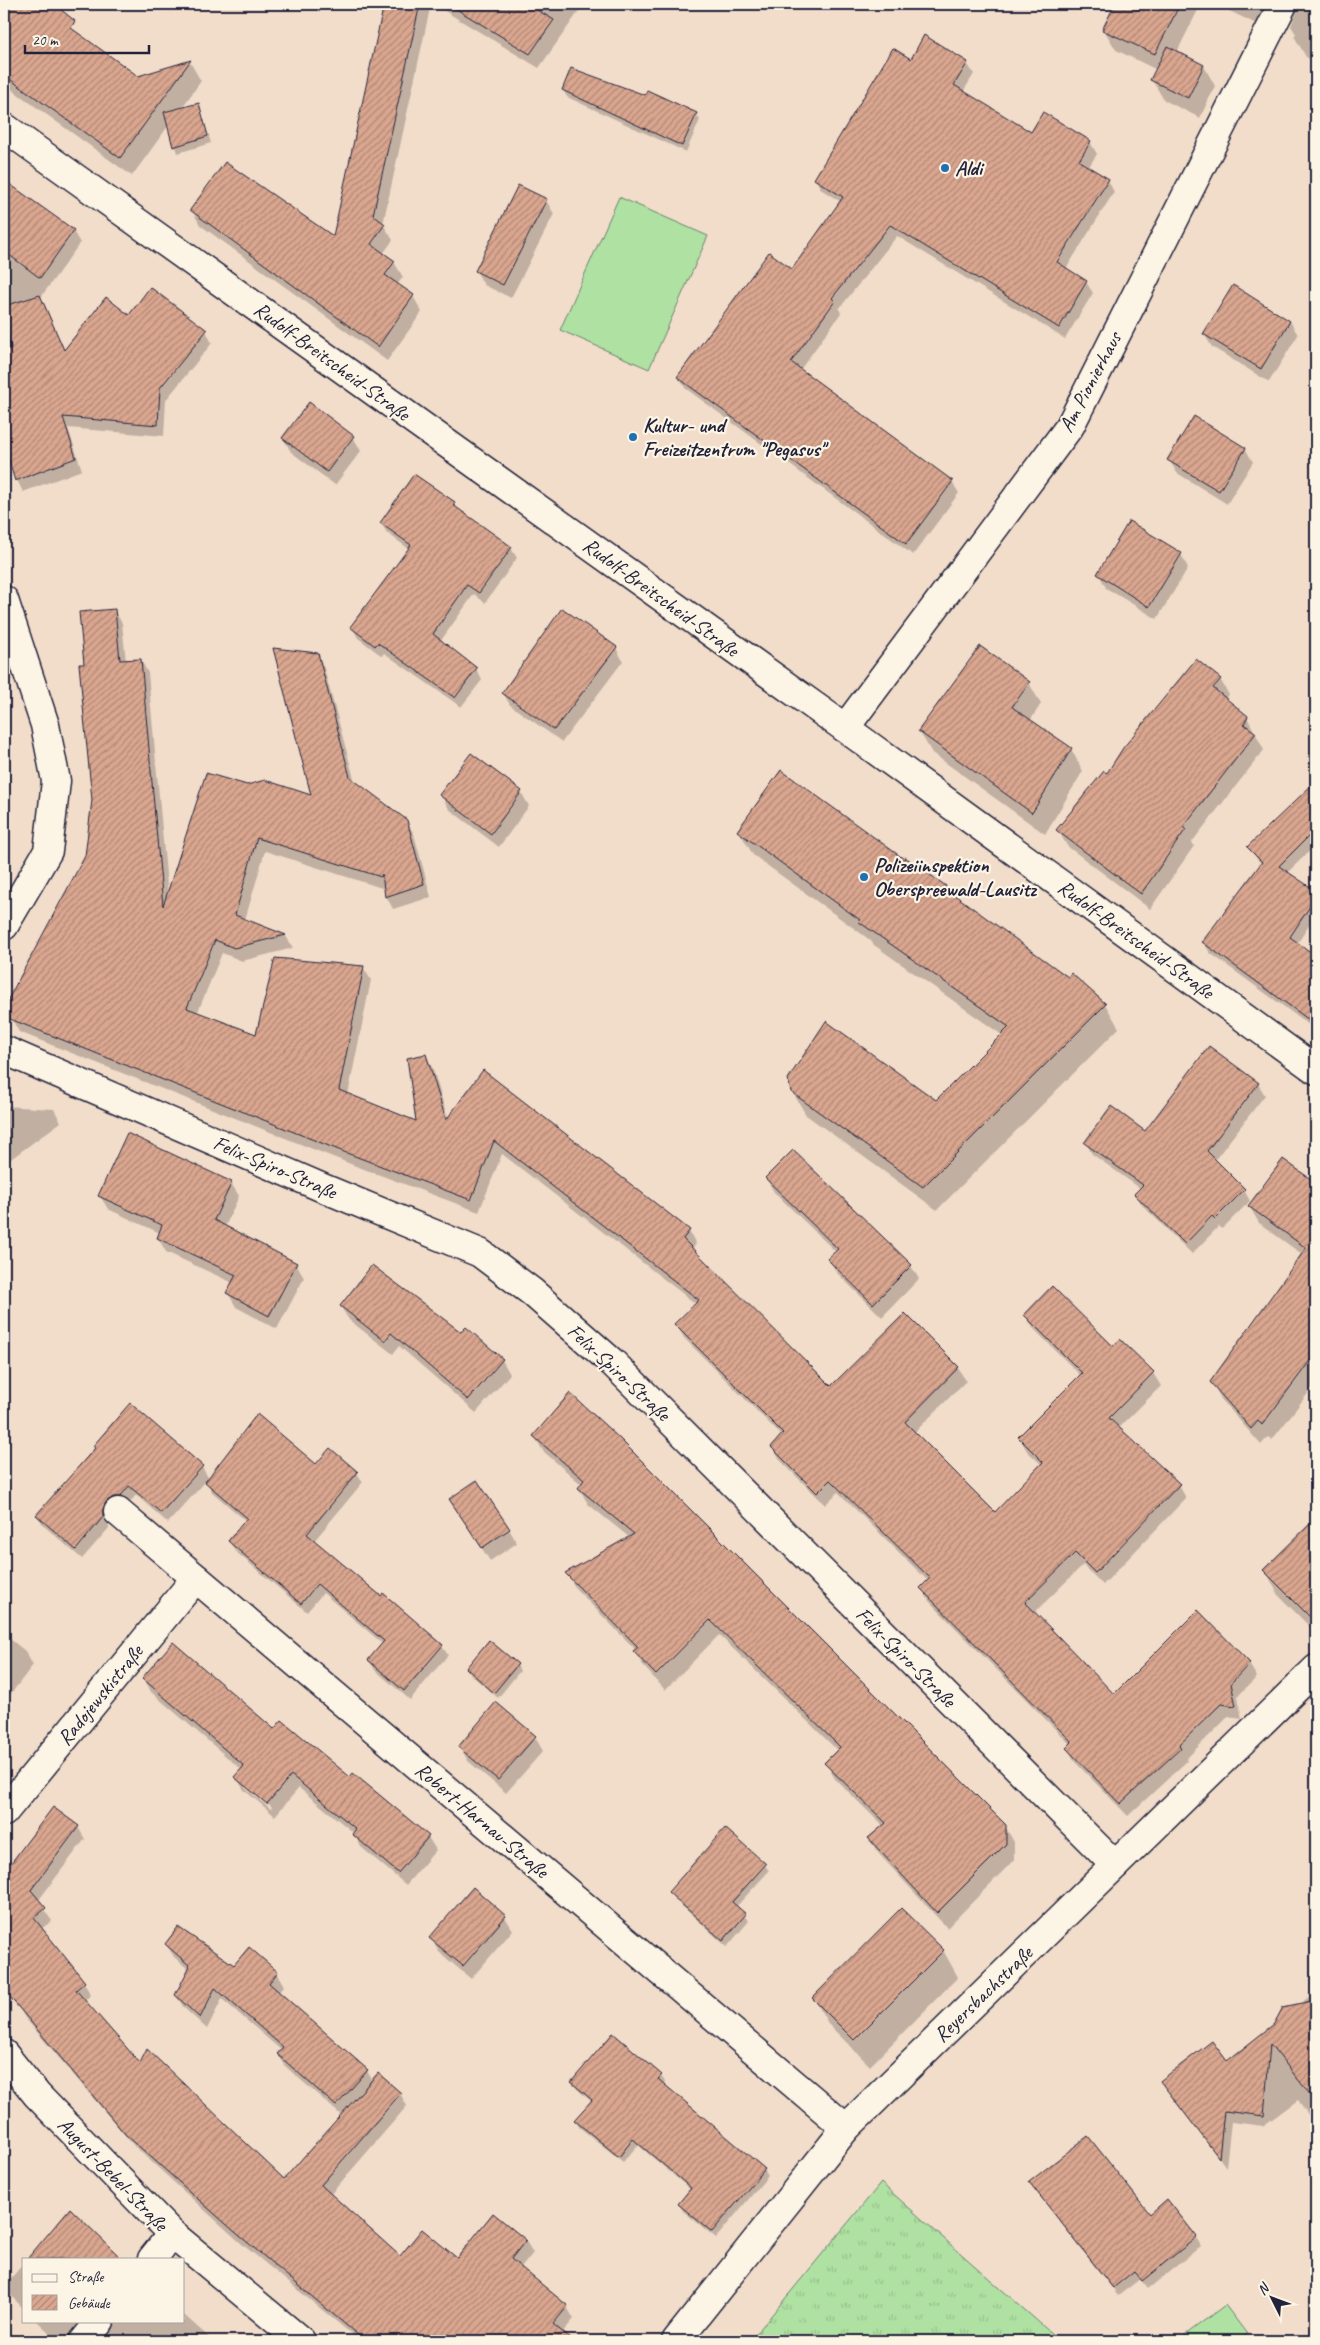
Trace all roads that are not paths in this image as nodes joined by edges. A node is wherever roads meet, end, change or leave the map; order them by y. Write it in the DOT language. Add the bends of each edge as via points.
graph roads {
  1 [pos="1283,4"];
  2 [pos="4,127"];
  3 [pos="4,600"];
  4 [pos="845,728"];
  5 [pos="4,926"];
  6 [pos="4,1050"];
  7 [pos="1316,1070"];
  8 [pos="118,1512"];
  9 [pos="196,1578"];
  10 [pos="1316,1669"];
  11 [pos="4,1812"];
  12 [pos="1115,1865"];
  13 [pos="4,2054"];
  14 [pos="846,2128"];
  15 [pos="172,2234"];
  16 [pos="153,2258"];
  17 [pos="99,2322"];
  18 [pos="84,2341"];
  19 [pos="301,2341"];
  20 [pos="676,2341"];
  1 -- 4 [label="street, Am Pionierhaus" via="1070,426"];
  2 -- 4 [label="street, Rudolf-Breitscheid-Straße"];
  3 -- 5 [label="street" via="45,725 56,781 48,851"];
  4 -- 7 [label="street, Rudolf-Breitscheid-Straße"];
  6 -- 12 [label="street, Felix-Spiro-Straße" via="480,1252 532,1292 613,1363"];
  8 -- 9 [label="street, Robert-Harnau-Straße"];
  9 -- 11 [label="street, Radojewskistraße"];
  9 -- 14 [label="street, Robert-Harnau-Straße"];
  10 -- 12 [label="street, Reyersbachstraße"];
  12 -- 14 [label="street, Reyersbachstraße"];
  13 -- 15 [label="street, August-Bebel-Straße" via="37,2095"];
  14 -- 20 [label="street, Reyersbachstraße"];
  15 -- 16 [label="street"];
  15 -- 19 [label="street, August-Bebel-Straße"];
  17 -- 18 [label="street"];
}
